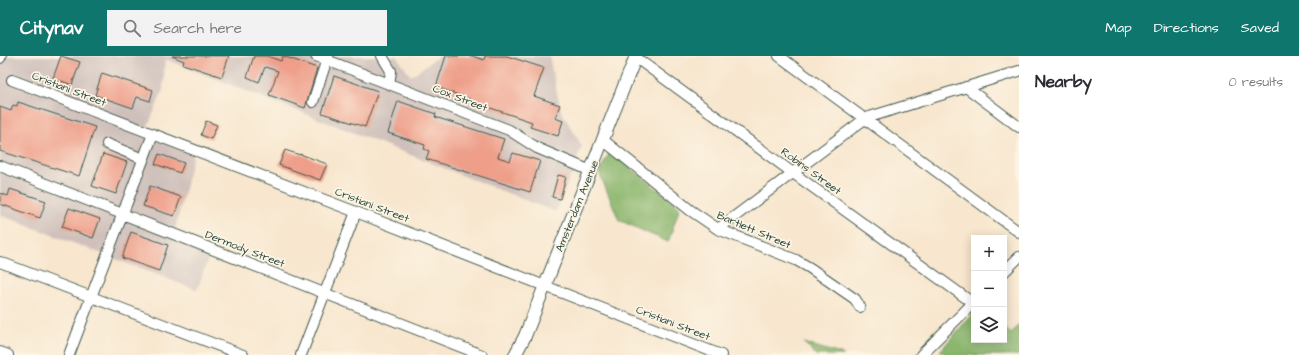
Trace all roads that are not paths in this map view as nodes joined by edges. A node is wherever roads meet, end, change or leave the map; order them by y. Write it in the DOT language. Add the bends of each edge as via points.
graph roads {
  1 [pos="316,56"];
  2 [pos="382,56"];
  3 [pos="781,56"];
  4 [pos="635,57"];
  5 [pos="327,58"];
  6 [pos="1019,71"];
  7 [pos="12,80"];
  8 [pos="389,84"];
  9 [pos="966,87"];
  10 [pos="313,102"];
  11 [pos="865,119"];
  12 [pos="1019,127"];
  13 [pos="153,134"];
  14 [pos="603,140"];
  15 [pos="107,144"];
  16 [pos="144,159"];
  17 [pos="0,166"];
  18 [pos="591,171"];
  19 [pos="793,173"];
  20 [pos="356,212"];
  21 [pos="122,214"];
  22 [pos="718,229"];
  23 [pos="1019,232"];
  24 [pos="1019,257"];
  25 [pos="0,262"];
  26 [pos="1005,271"];
  27 [pos="545,286"];
  28 [pos="324,293"];
  29 [pos="91,297"];
  30 [pos="971,300"];
  31 [pos="971,305"];
  32 [pos="860,307"];
  33 [pos="0,352"];
  34 [pos="8,355"];
  35 [pos="69,355"];
  36 [pos="242,355"];
  37 [pos="301,355"];
  38 [pos="482,355"];
  39 [pos="514,355"];
  40 [pos="721,355"];
  41 [pos="921,355"];
  1 -- 5 [label="street, Cox Street"];
  2 -- 8 [label="street" via="391,71"];
  3 -- 11 [label="street"];
  4 -- 14 [label="main road, Amsterdam Avenue"];
  4 -- 19 [label="street, Robins Street"];
  5 -- 8 [label="street, Cox Street"];
  5 -- 10 [label="street"];
  6 -- 9 [label="street"];
  7 -- 13 [label="street, Cristiani Street"];
  8 -- 18 [label="street, Cox Street" via="509,130 537,148"];
  9 -- 11 [label="street"];
  9 -- 12 [label="street"];
  11 -- 19 [label="street"];
  11 -- 23 [label="street"];
  13 -- 16 [label="street"];
  13 -- 20 [label="street, Cristiani Street"];
  14 -- 18 [label="main road, Amsterdam Avenue"];
  14 -- 22 [label="street, Bartlett Street" via="678,201"];
  15 -- 16 [label="street"];
  16 -- 21 [label="street"];
  17 -- 21 [label="street, Dermody Street"];
  18 -- 27 [label="main road, Amsterdam Avenue"];
  19 -- 22 [label="street"];
  19 -- 30 [label="street, Robins Street"];
  20 -- 27 [label="street, Cristiani Street"];
  20 -- 28 [label="street"];
  21 -- 28 [label="street, Dermody Street"];
  21 -- 29 [label="street"];
  22 -- 32 [label="street, Bartlett Street" via="800,263 855,299"];
  24 -- 26 [label="street"];
  25 -- 29 [label="street"];
  27 -- 39 [label="main road, Amsterdam Avenue" via="525,336"];
  27 -- 40 [label="street, Cristiani Street"];
  28 -- 37 [label="street"];
  28 -- 38 [label="street, Dermody Street"];
  29 -- 35 [label="street"];
  29 -- 36 [label="street"];
  31 -- 41 [label="street"];
  33 -- 34 [label="street"];
}
